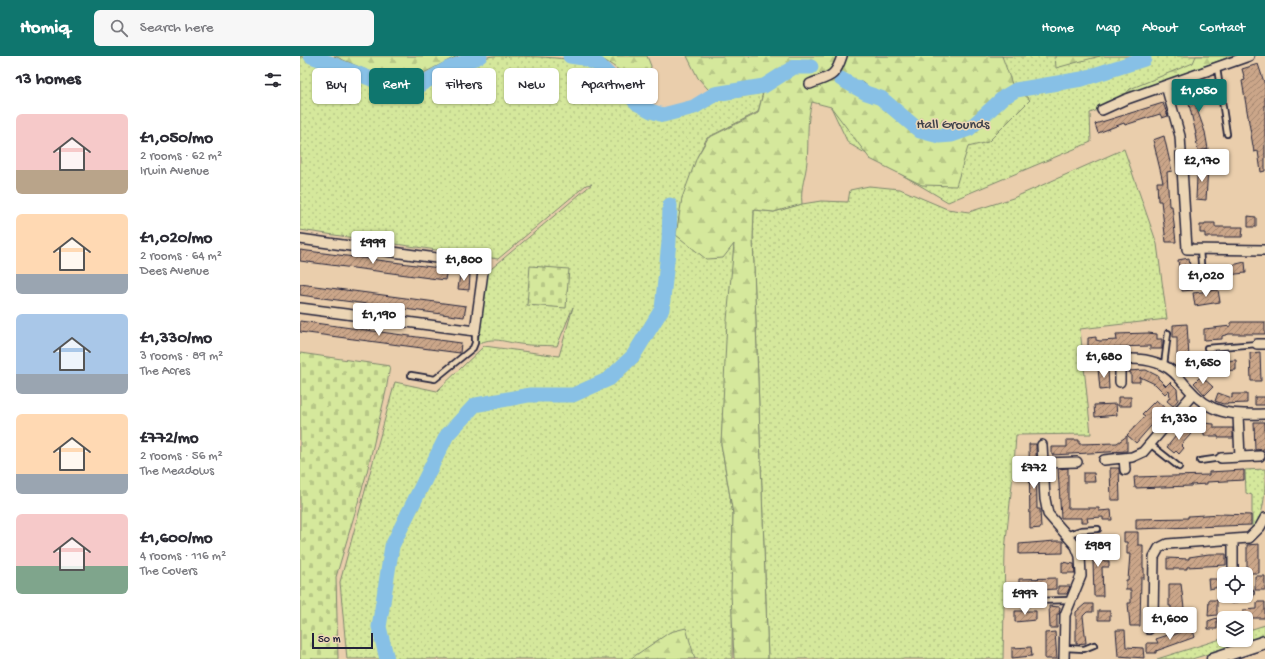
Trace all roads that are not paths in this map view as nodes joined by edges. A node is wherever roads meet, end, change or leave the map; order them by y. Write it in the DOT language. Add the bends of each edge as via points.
graph roads {
  1 [pos="842,56"];
  2 [pos="1249,56"];
  3 [pos="1217,68"];
  4 [pos="810,84"];
  5 [pos="1166,86"];
  6 [pos="1102,110"];
  7 [pos="1227,134"];
  8 [pos="300,239"];
  9 [pos="1200,248"];
  10 [pos="1265,250"];
  11 [pos="1196,277"];
  12 [pos="1202,277"];
  13 [pos="1211,277"];
  14 [pos="300,308"];
  15 [pos="475,331"];
  16 [pos="1168,333"];
  17 [pos="1261,344"];
  18 [pos="1207,348"];
  19 [pos="1120,359"];
  20 [pos="1104,360"];
  21 [pos="1164,365"];
  22 [pos="411,375"];
  23 [pos="1120,382"];
  24 [pos="1193,394"];
  25 [pos="1265,414"];
  26 [pos="1238,415"];
  27 [pos="1150,444"];
  28 [pos="1042,445"];
  29 [pos="1260,456"];
  30 [pos="1240,457"];
  31 [pos="1124,458"];
  32 [pos="1221,458"];
  33 [pos="1104,460"];
  34 [pos="1200,461"];
  35 [pos="1077,462"];
  36 [pos="1043,463"];
  37 [pos="1179,467"];
  38 [pos="1125,470"];
  39 [pos="1265,518"];
  40 [pos="1262,528"];
  41 [pos="1098,529"];
  42 [pos="1066,535"];
  43 [pos="1234,540"];
  44 [pos="1234,567"];
  45 [pos="1070,600"];
  46 [pos="1032,601"];
  47 [pos="1154,618"];
  48 [pos="1168,623"];
  49 [pos="1149,629"];
  50 [pos="1265,642"];
  51 [pos="1094,645"];
  52 [pos="1065,648"];
  53 [pos="1064,659"];
  54 [pos="1214,659"];
  1 -- 4 [label="street" via="833,75"];
  2 -- 3 [label="street"];
  3 -- 5 [label="street"];
  3 -- 7 [label="lane"];
  5 -- 6 [label="street"];
  5 -- 9 [label="street" via="1180,136 1186,249"];
  8 -- 15 [label="street" via="479,264 483,272"];
  9 -- 10 [label="street"];
  9 -- 12 [label="lane"];
  11 -- 12 [label="lane"];
  12 -- 13 [label="lane"];
  14 -- 15 [label="street"];
  15 -- 22 [label="lane" via="473,348 435,379"];
  16 -- 21 [label="lane"];
  17 -- 18 [label="lane"];
  19 -- 20 [label="street"];
  19 -- 21 [label="street" via="1138,359"];
  19 -- 23 [label="street"];
  21 -- 24 [label="street" via="1174,372"];
  24 -- 26 [label="street" via="1208,405"];
  24 -- 27 [label="street"];
  25 -- 26 [label="street"];
  26 -- 30 [label="street"];
  27 -- 31 [label="street" via="1143,452"];
  27 -- 37 [label="lane"];
  28 -- 36 [label="street"];
  29 -- 30 [label="street"];
  30 -- 32 [label="street"];
  31 -- 33 [label="street"];
  31 -- 38 [label="street"];
  32 -- 34 [label="lane"];
  35 -- 36 [label="street"];
  36 -- 42 [label="street" via="1048,514"];
  39 -- 40 [label="street"];
  40 -- 43 [label="street" via="1249,538"];
  41 -- 42 [label="lane" via="1081,530"];
  42 -- 45 [label="street" via="1076,546 1080,556 1081,576"];
  43 -- 44 [label="street"];
  43 -- 47 [label="street" via="1167,544 1159,548 1154,557"];
  45 -- 46 [label="lane"];
  45 -- 52 [label="street" via="1065,614"];
  47 -- 48 [label="street"];
  47 -- 49 [label="street"];
  50 -- 54 [label="street"];
  51 -- 52 [label="lane" via="1084,649"];
  52 -- 53 [label="street"];
}
